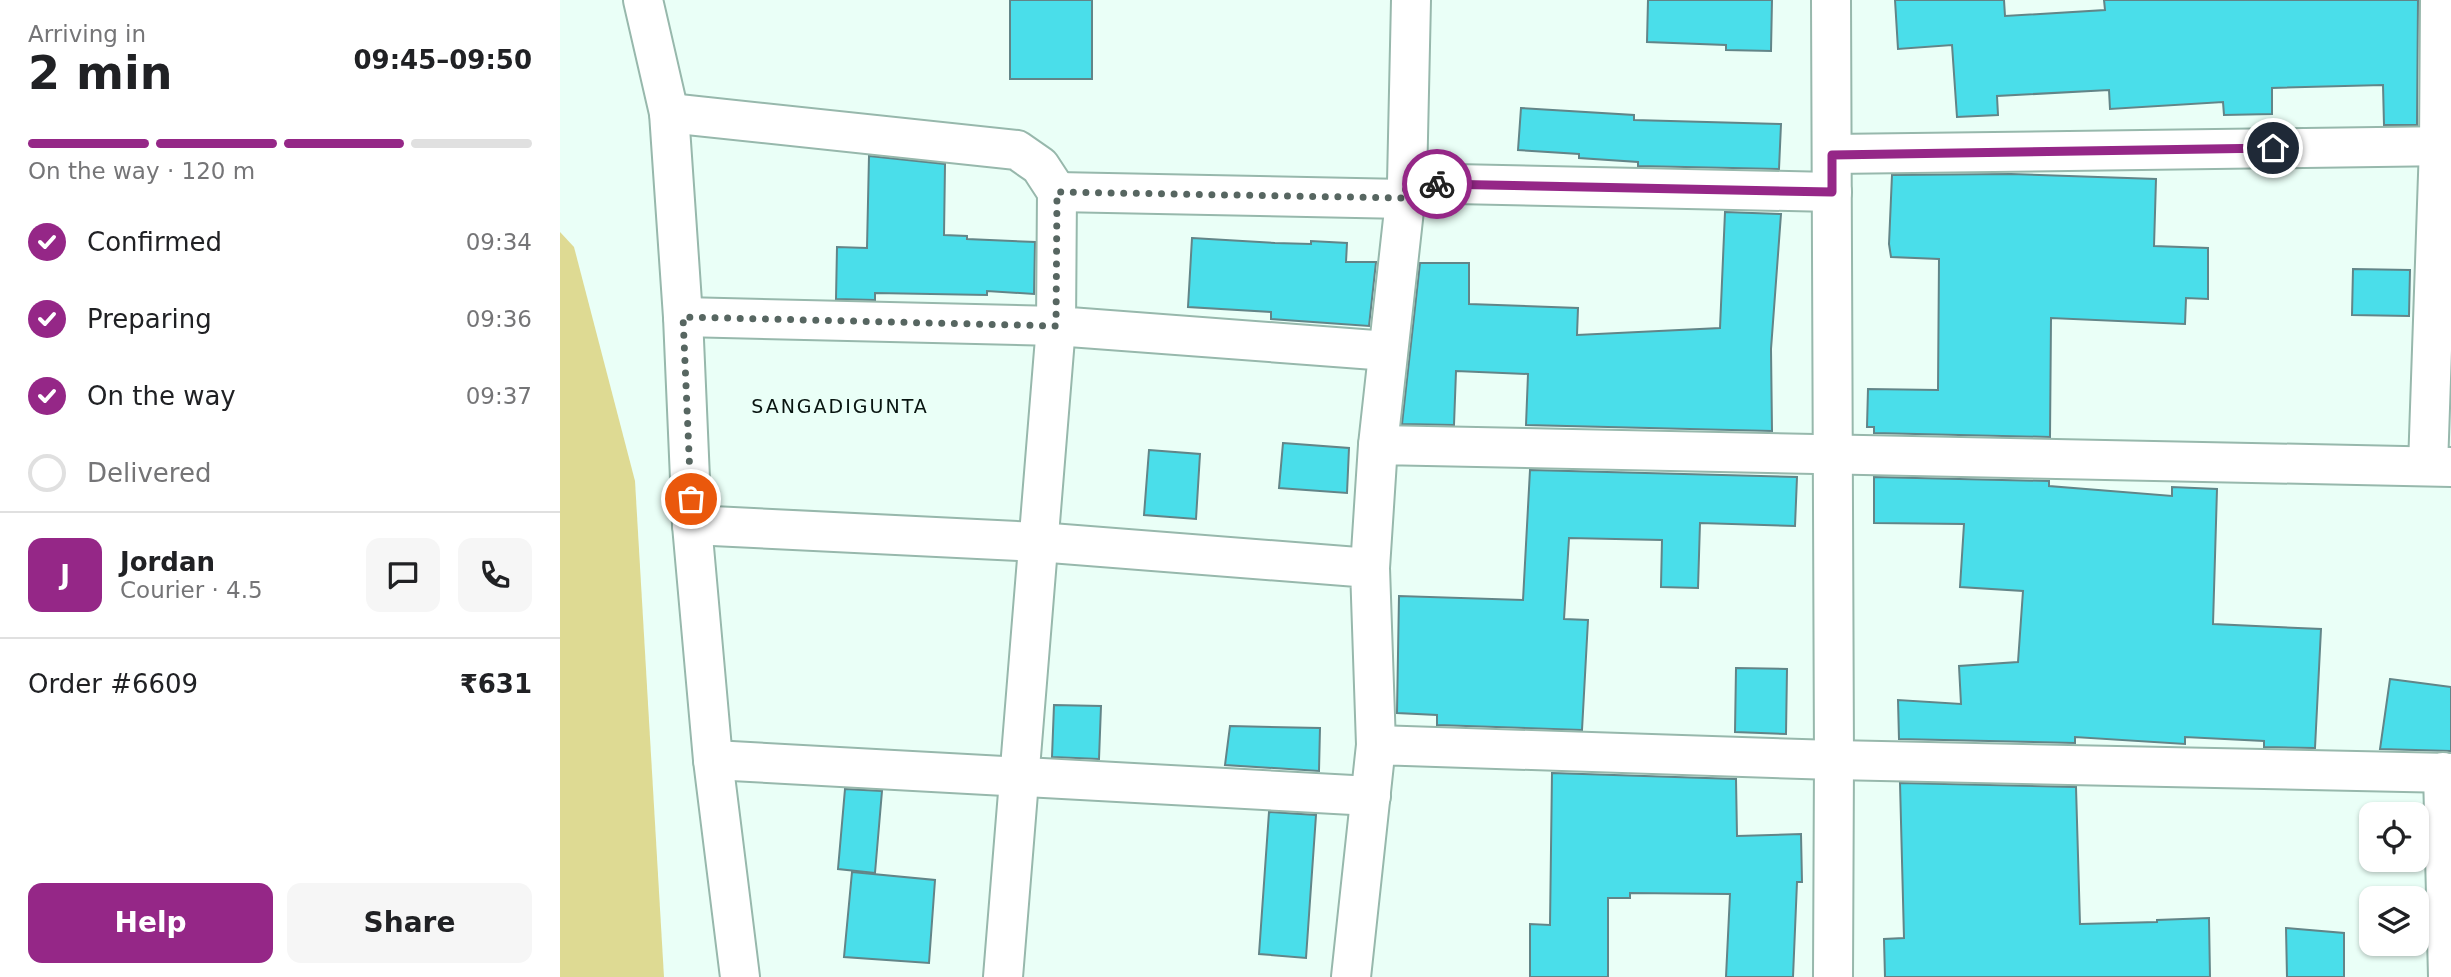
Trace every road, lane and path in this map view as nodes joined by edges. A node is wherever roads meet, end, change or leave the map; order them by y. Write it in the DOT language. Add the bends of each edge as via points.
graph roads {
  1 [pos="643,0"];
  2 [pos="1410,0"];
  3 [pos="1831,0"];
  4 [pos="2440,0"];
  5 [pos="669,113"];
  6 [pos="2445,146"];
  7 [pos="1832,155"];
  8 [pos="1406,191"];
  9 [pos="1057,192"];
  10 [pos="1832,192"];
  11 [pos="683,317"];
  12 [pos="1056,326"];
  13 [pos="1388,351"];
  14 [pos="1378,445"];
  15 [pos="1833,454"];
  16 [pos="2440,467"];
  17 [pos="692,525"];
  18 [pos="1038,542"];
  19 [pos="1370,568"];
  20 [pos="1376,745"];
  21 [pos="1834,760"];
  22 [pos="713,761"];
  23 [pos="2447,772"];
  24 [pos="1018,777"];
  25 [pos="1371,796"];
  26 [pos="740,977"];
  27 [pos="1003,977"];
  28 [pos="1351,977"];
  29 [pos="1833,977"];
  30 [pos="2448,977"];
  1 -- 5 [label="street"];
  2 -- 8 [label="street"];
  3 -- 7 [label="street"];
  4 -- 6 [label="street"];
  5 -- 9 [label="street" via="1017,150 1040,166"];
  5 -- 11 [label="street"];
  6 -- 7 [label="street"];
  6 -- 16 [label="street"];
  7 -- 10 [label="street"];
  8 -- 9 [label="street"];
  8 -- 10 [label="street"];
  8 -- 13 [label="street"];
  9 -- 12 [label="street"];
  10 -- 15 [label="street"];
  11 -- 12 [label="street"];
  11 -- 17 [label="street"];
  12 -- 13 [label="street"];
  12 -- 18 [label="street"];
  13 -- 14 [label="street"];
  14 -- 15 [label="street"];
  14 -- 19 [label="street"];
  15 -- 16 [label="street"];
  15 -- 21 [label="street"];
  17 -- 18 [label="street"];
  17 -- 22 [label="street"];
  18 -- 19 [label="street"];
  18 -- 24 [label="street"];
  19 -- 20 [label="street"];
  20 -- 21 [label="street"];
  20 -- 25 [label="street"];
  21 -- 23 [label="street"];
  21 -- 29 [label="street"];
  22 -- 24 [label="street"];
  22 -- 26 [label="street"];
  23 -- 30 [label="street"];
  24 -- 25 [label="street"];
  24 -- 27 [label="street"];
  25 -- 28 [label="street"];
}
